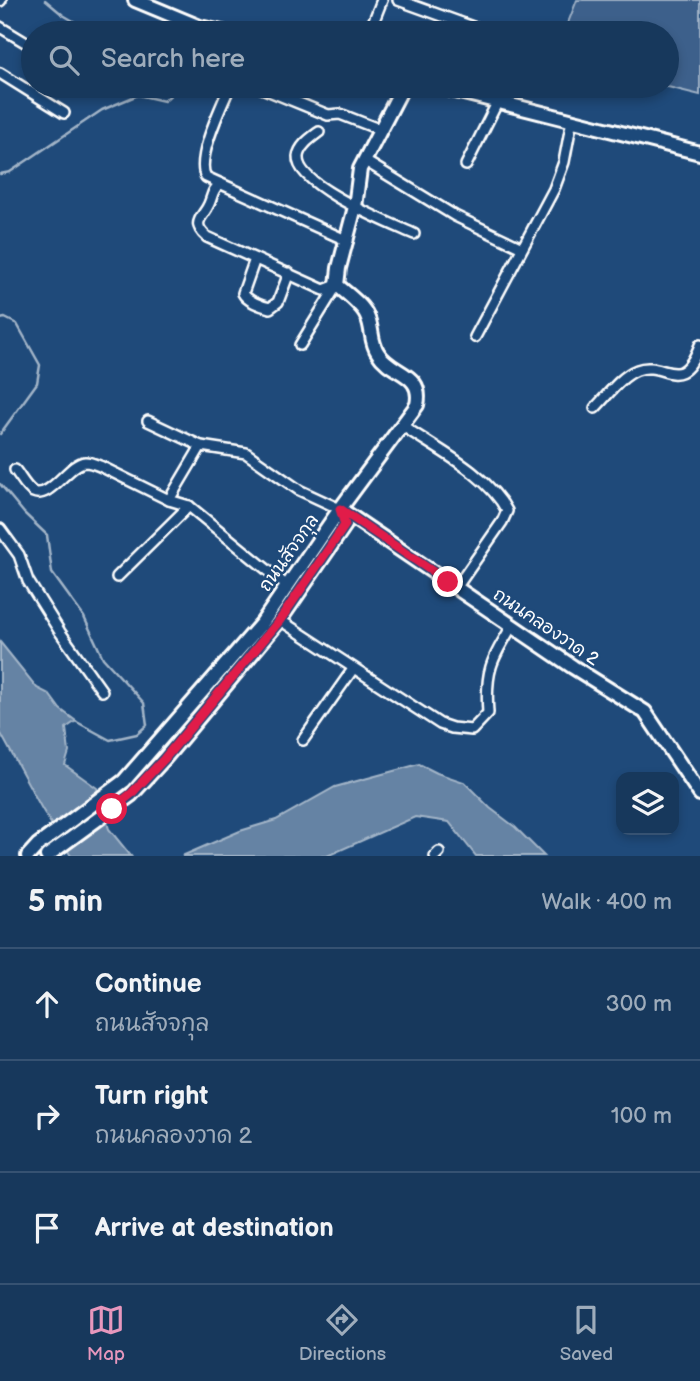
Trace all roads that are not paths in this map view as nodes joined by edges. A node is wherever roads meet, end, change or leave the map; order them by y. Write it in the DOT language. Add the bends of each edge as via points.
graph roads {
  1 [pos="135,0"];
  2 [pos="382,0"];
  3 [pos="398,0"];
  4 [pos="186,21"];
  5 [pos="374,21"];
  6 [pos="454,21"];
  7 [pos="0,27"];
  8 [pos="21,40"];
  9 [pos="0,73"];
  10 [pos="21,86"];
  11 [pos="40,98"];
  12 [pos="225,98"];
  13 [pos="285,98"];
  14 [pos="396,98"];
  15 [pos="482,98"];
  16 [pos="498,102"];
  17 [pos="64,113"];
  18 [pos="572,120"];
  19 [pos="381,130"];
  20 [pos="318,132"];
  21 [pos="700,153"];
  22 [pos="365,161"];
  23 [pos="466,165"];
  24 [pos="220,184"];
  25 [pos="355,207"];
  26 [pos="414,234"];
  27 [pos="348,241"];
  28 [pos="522,248"];
  29 [pos="255,259"];
  30 [pos="289,273"];
  31 [pos="337,285"];
  32 [pos="475,337"];
  33 [pos="300,345"];
  34 [pos="700,345"];
  35 [pos="595,408"];
  36 [pos="148,421"];
  37 [pos="403,426"];
  38 [pos="201,446"];
  39 [pos="15,470"];
  40 [pos="169,500"];
  41 [pos="189,506"];
  42 [pos="340,509"];
  43 [pos="0,529"];
  44 [pos="117,577"];
  45 [pos="287,586"];
  46 [pos="456,587"];
  47 [pos="280,620"];
  48 [pos="513,626"];
  49 [pos="353,669"];
  50 [pos="102,691"];
  51 [pos="303,740"];
  52 [pos="700,794"];
  53 [pos="48,855"];
  54 [pos="28,856"];
  1 -- 4 [label="street"];
  2 -- 5 [label="street"];
  3 -- 6 [label="street"];
  7 -- 8 [label="street"];
  9 -- 10 [label="street"];
  11 -- 17 [label="street"];
  12 -- 24 [label="street" via="208,141 203,169 206,177"];
  13 -- 19 [label="street" via="328,116 340,114"];
  14 -- 19 [label="street"];
  15 -- 16 [label="street"];
  16 -- 18 [label="street"];
  16 -- 23 [label="street"];
  18 -- 21 [label="street"];
  18 -- 28 [label="street" via="554,189"];
  19 -- 22 [label="street"];
  20 -- 25 [label="street" via="298,153 300,167 317,186"];
  22 -- 25 [label="street"];
  22 -- 28 [label="street" via="455,216"];
  24 -- 27 [label="street"];
  24 -- 29 [label="street" via="201,214 199,229"];
  25 -- 26 [label="street"];
  25 -- 27 [label="street"];
  27 -- 31 [label="street"];
  28 -- 32 [label="street"];
  29 -- 30 [label="street"];
  29 -- 30 [label="street" via="243,293 265,306 278,302"];
  30 -- 31 [label="street" via="324,290"];
  31 -- 33 [label="street"];
  31 -- 37 [label="street" via="367,315 379,356 415,382 417,405"];
  34 -- 35 [label="street" via="687,369 672,374 640,368"];
  36 -- 38 [label="street"];
  37 -- 42 [label="street"];
  37 -- 46 [label="street" via="474,474 500,497 507,511"];
  38 -- 40 [label="street"];
  38 -- 42 [label="street" via="246,453 299,490"];
  39 -- 40 [label="street" via="31,491 42,493 79,464 92,463"];
  40 -- 41 [label="street"];
  41 -- 44 [label="street"];
  41 -- 45 [label="street"];
  42 -- 45 [label="street, ถนนสัจจกุล"];
  42 -- 46 [label="street, ถนนคลองวาด 2"];
  42 -- 47 [label="street, ถนนสัจจกุล" via="345,525"];
  43 -- 50 [label="street" via="60,632"];
  45 -- 54 [label="street, ถนนสัจจกุล" via="262,623 124,781"];
  46 -- 48 [label="street, ถนนคลองวาด 2"];
  47 -- 49 [label="street"];
  47 -- 53 [label="street, ถนนสัจจกุล" via="131,794"];
  48 -- 49 [label="street" via="491,663 488,713 472,730 440,724"];
  48 -- 52 [label="street, ถนนคลองวาด 2" via="645,712"];
  49 -- 51 [label="street"];
}
